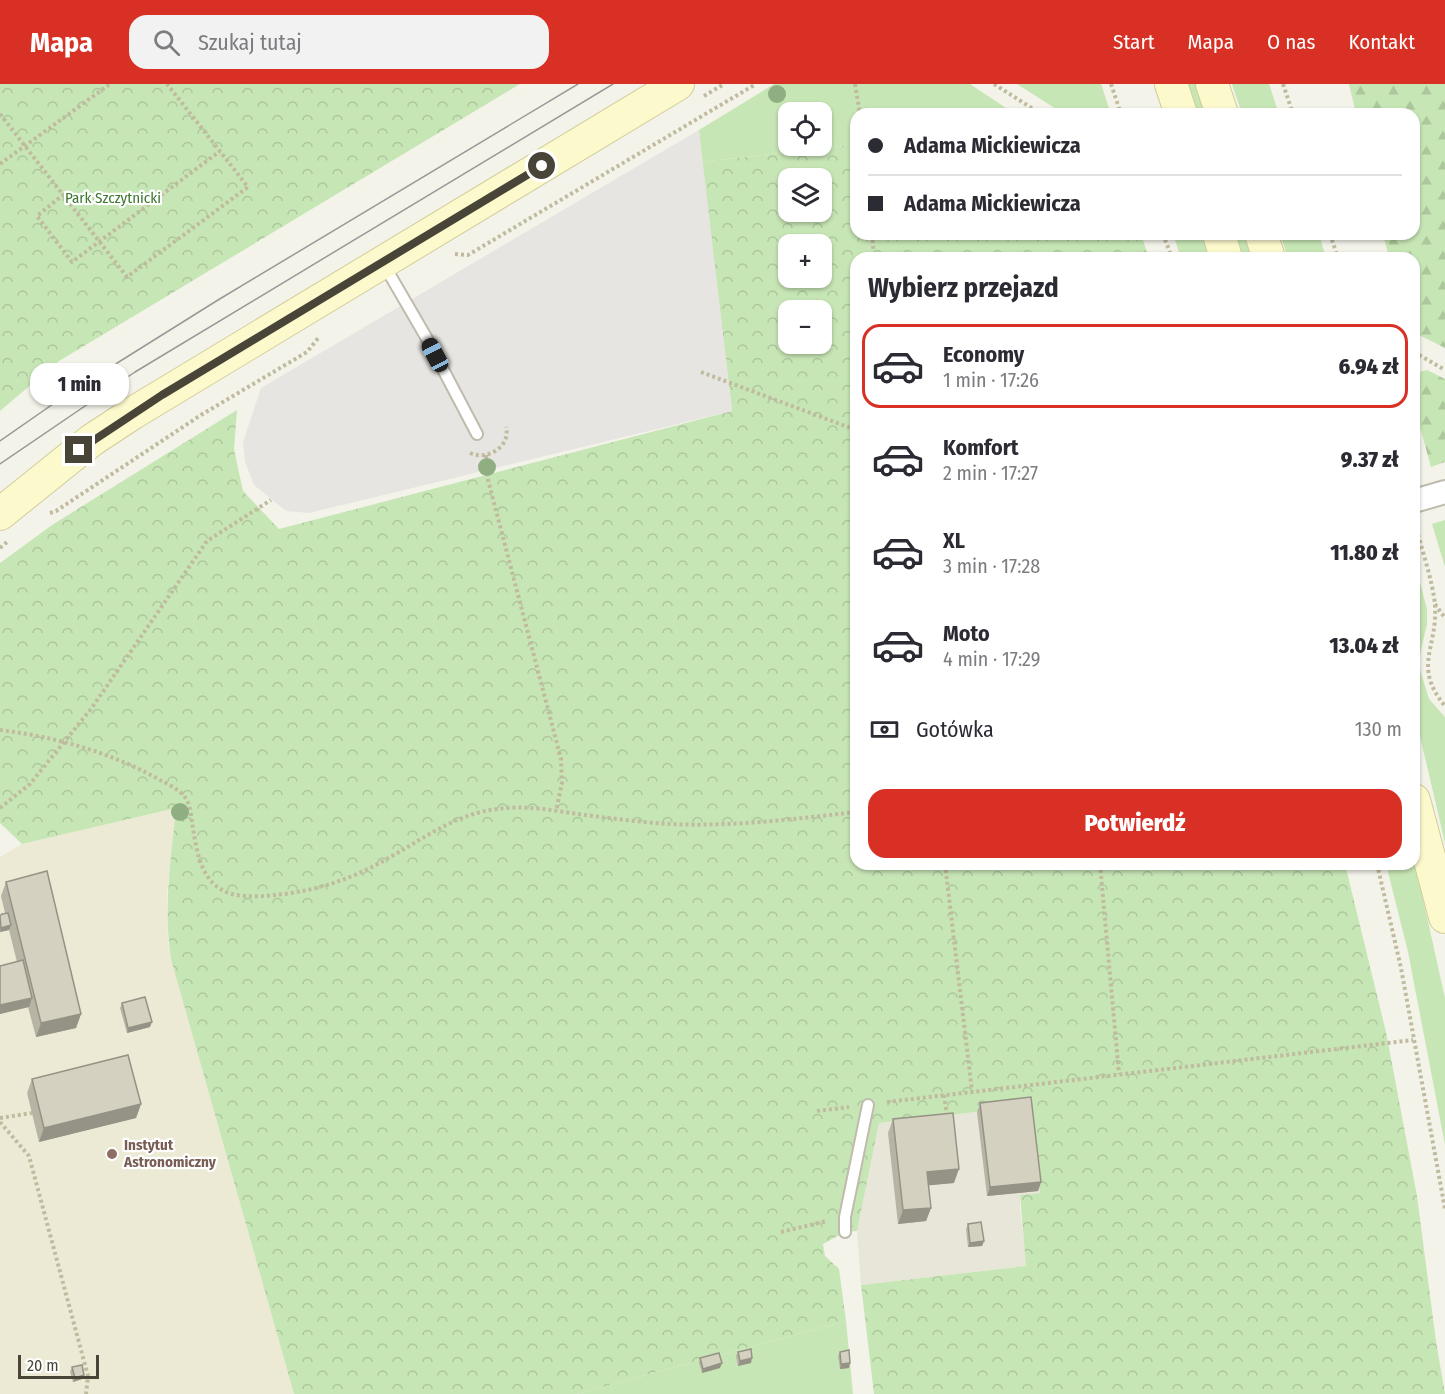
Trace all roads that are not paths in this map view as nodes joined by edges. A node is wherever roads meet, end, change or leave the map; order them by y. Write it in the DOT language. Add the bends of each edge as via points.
graph roads {
  1 [pos="678,84"];
  2 [pos="1171,84"];
  3 [pos="1212,84"];
  4 [pos="1179,108"];
  5 [pos="1220,108"];
  6 [pos="383,262"];
  7 [pos="477,434"];
  8 [pos="1445,492"];
  9 [pos="1420,499"];
  10 [pos="0,514"];
  11 [pos="1420,823"];
  12 [pos="1445,917"];
  13 [pos="868,1105"];
  14 [pos="845,1232"];
  1 -- 6 [label="main road"];
  2 -- 4 [label="main road"];
  3 -- 5 [label="main road"];
  6 -- 7 [label="lane"];
  6 -- 10 [label="main road" via="133,413 92,440"];
  8 -- 9 [label="street"];
  11 -- 12 [label="main road"];
  13 -- 14 [label="lane"];
}
